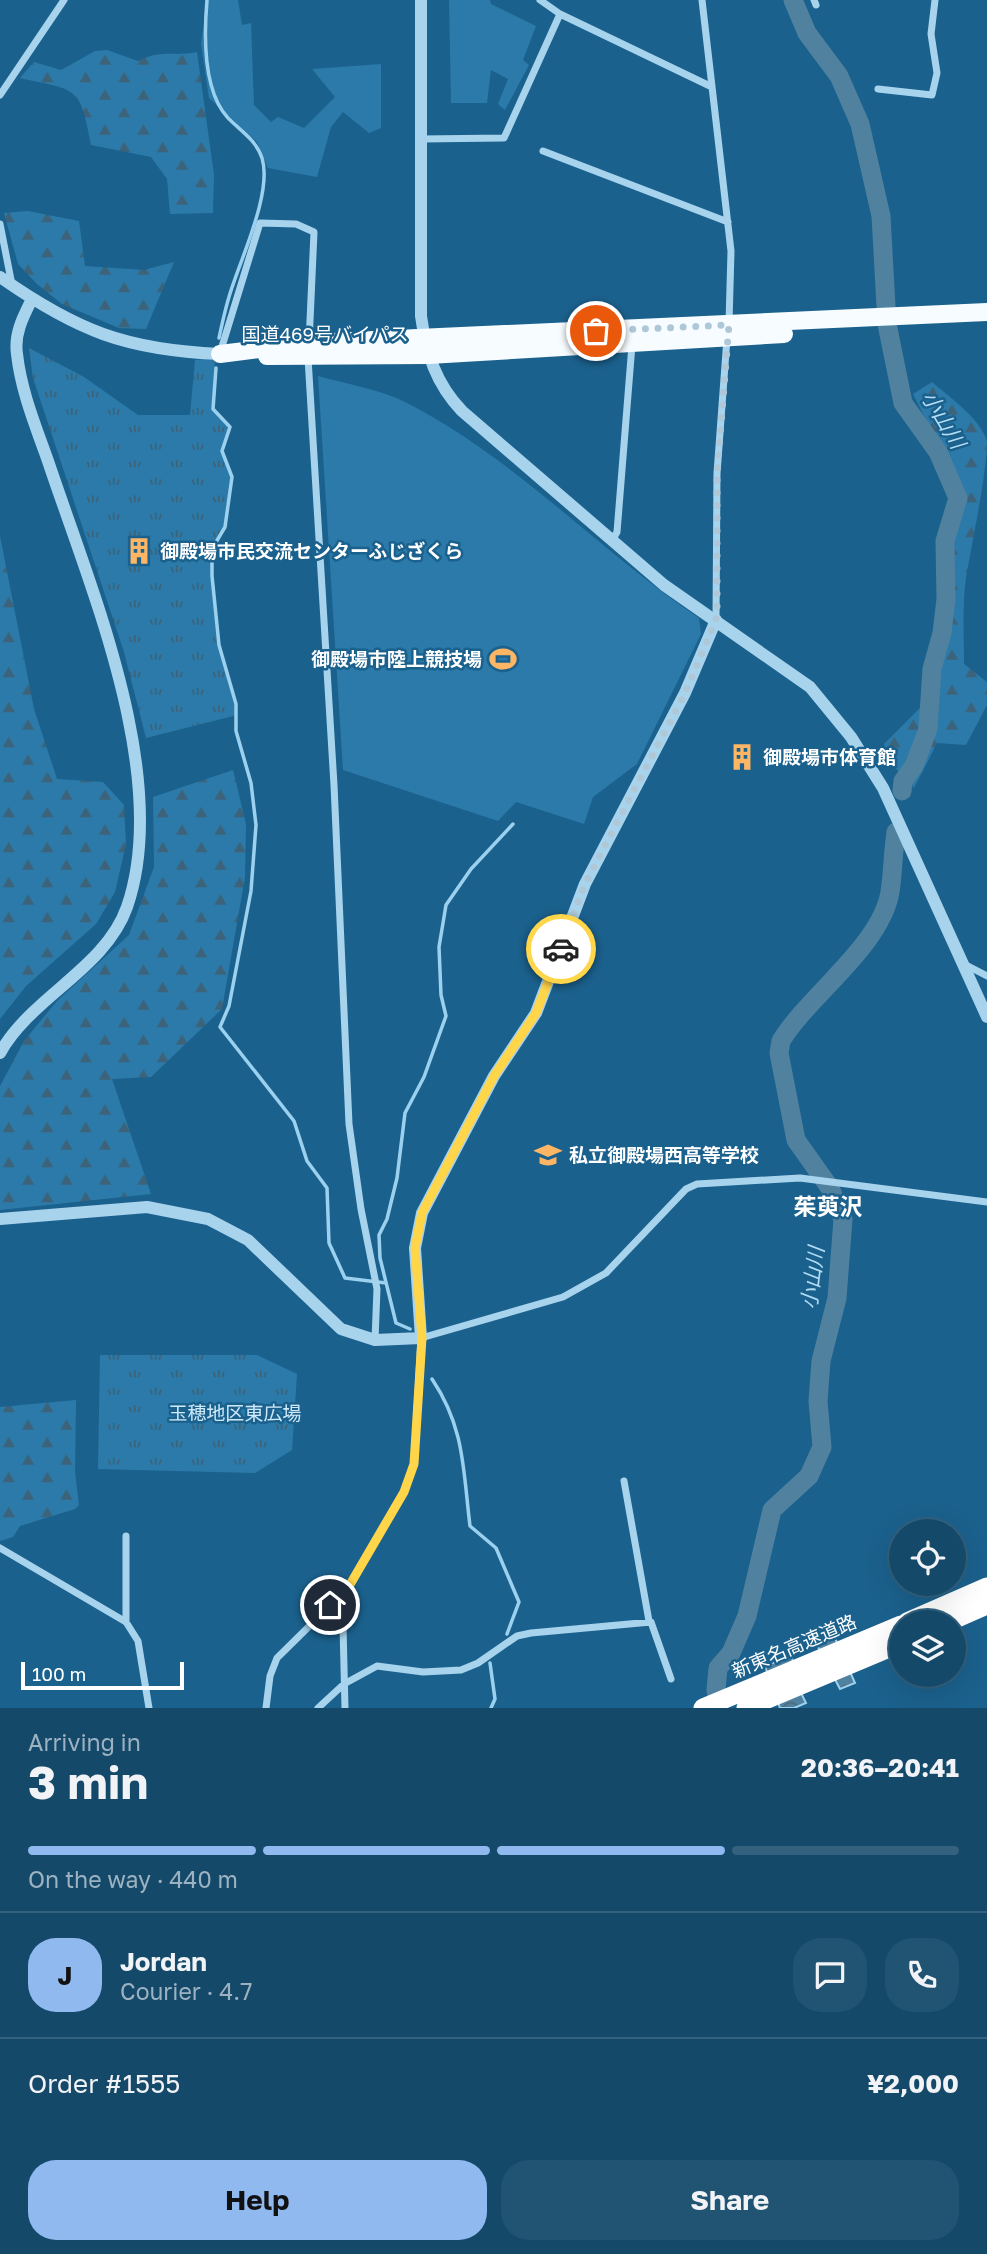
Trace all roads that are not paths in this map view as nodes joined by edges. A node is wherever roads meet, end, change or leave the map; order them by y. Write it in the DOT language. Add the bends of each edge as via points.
graph roads {
  1 [pos="64,0"];
  2 [pos="421,0"];
  3 [pos="540,0"];
  4 [pos="702,0"];
  5 [pos="935,0"];
  6 [pos="560,14"];
  7 [pos="712,87"];
  8 [pos="878,89"];
  9 [pos="0,95"];
  10 [pos="421,139"];
  11 [pos="543,152"];
  12 [pos="728,222"];
  13 [pos="0,224"];
  14 [pos="0,277"];
  15 [pos="12,286"];
  16 [pos="32,299"];
  17 [pos="987,313"];
  18 [pos="901,322"];
  19 [pos="987,323"];
  20 [pos="728,331"];
  21 [pos="633,342"];
  22 [pos="427,347"];
  23 [pos="309,351"];
  24 [pos="220,354"];
  25 [pos="613,539"];
  26 [pos="716,620"];
  27 [pos="964,964"];
  28 [pos="987,976"];
  29 [pos="987,1017"];
  30 [pos="0,1053"];
  31 [pos="987,1202"];
  32 [pos="0,1219"];
  33 [pos="422,1338"];
  34 [pos="375,1340"];
  35 [pos="624,1481"];
  36 [pos="126,1536"];
  37 [pos="0,1548"];
  38 [pos="987,1587"];
  39 [pos="348,1588"];
  40 [pos="987,1605"];
  41 [pos="934,1610"];
  42 [pos="966,1614"];
  43 [pos="649,1621"];
  44 [pos="125,1622"];
  45 [pos="889,1630"];
  46 [pos="889,1648"];
  47 [pos="671,1679"];
  48 [pos="344,1684"];
  49 [pos="149,1708"];
  50 [pos="266,1708"];
  51 [pos="318,1708"];
  52 [pos="345,1708"];
  53 [pos="703,1708"];
  54 [pos="746,1708"];
  1 -- 9 [label="street"];
  2 -- 10 [label="street"];
  3 -- 6 [label="street"];
  4 -- 7 [label="street"];
  5 -- 8 [label="street" via="931,34 937,73 932,95"];
  6 -- 7 [label="street"];
  6 -- 10 [label="street" via="504,138"];
  7 -- 12 [label="street"];
  10 -- 22 [label="street" via="421,316"];
  11 -- 12 [label="street"];
  12 -- 20 [label="street"];
  13 -- 15 [label="street"];
  14 -- 15 [label="street"];
  15 -- 16 [label="street"];
  16 -- 24 [label="street" via="87,331 111,339 156,349"];
  16 -- 30 [label="street" via="19,323 16,353 124,700 142,818 138,868 114,936 37,1005 12,1031"];
  17 -- 18 [label="highway, 国道469号バイパス"];
  18 -- 19 [label="highway, 国道469号バイパス"];
  18 -- 20 [label="highway, 国道469号バイパス"];
  20 -- 21 [label="highway, 国道469号バイパス"];
  20 -- 22 [label="highway, 国道469号バイパス"];
  20 -- 26 [label="street" via="717,473"];
  21 -- 22 [label="highway, 国道469号バイパス"];
  21 -- 25 [label="street"];
  22 -- 23 [label="highway, 国道469号バイパス"];
  22 -- 25 [label="street" via="442,385 462,411"];
  23 -- 24 [label="highway, 国道469号バイパス"];
  23 -- 24 [label="street" via="314,232 296,224 260,223"];
  23 -- 34 [label="street" via="349,1124 377,1289"];
  25 -- 26 [label="street" via="664,585"];
  26 -- 27 [label="street" via="810,687 851,737 883,788"];
  26 -- 33 [label="street" via="685,693 585,884 536,1013 494,1076 422,1213 415,1248"];
  27 -- 28 [label="street"];
  27 -- 29 [label="street"];
  31 -- 33 [label="street" via="800,1178 697,1184 686,1189 606,1273 563,1297"];
  32 -- 34 [label="street" via="147,1207 208,1219 258,1249 323,1316 341,1329"];
  33 -- 34 [label="street"];
  33 -- 39 [label="street" via="414,1464 404,1492"];
  35 -- 43 [label="street"];
  36 -- 44 [label="street"];
  37 -- 44 [label="street"];
  38 -- 41 [label="highway"];
  39 -- 48 [label="street"];
  39 -- 50 [label="street" via="277,1658"];
  40 -- 42 [label="highway"];
  43 -- 47 [label="street"];
  43 -- 48 [label="street" via="531,1633 517,1636 461,1670 423,1672 377,1666"];
  44 -- 49 [label="street" via="138,1641"];
  45 -- 53 [label="highway, 新東名高速道路"];
  46 -- 54 [label="highway, 新東名高速道路"];
  48 -- 51 [label="street"];
  48 -- 52 [label="street"];
}
